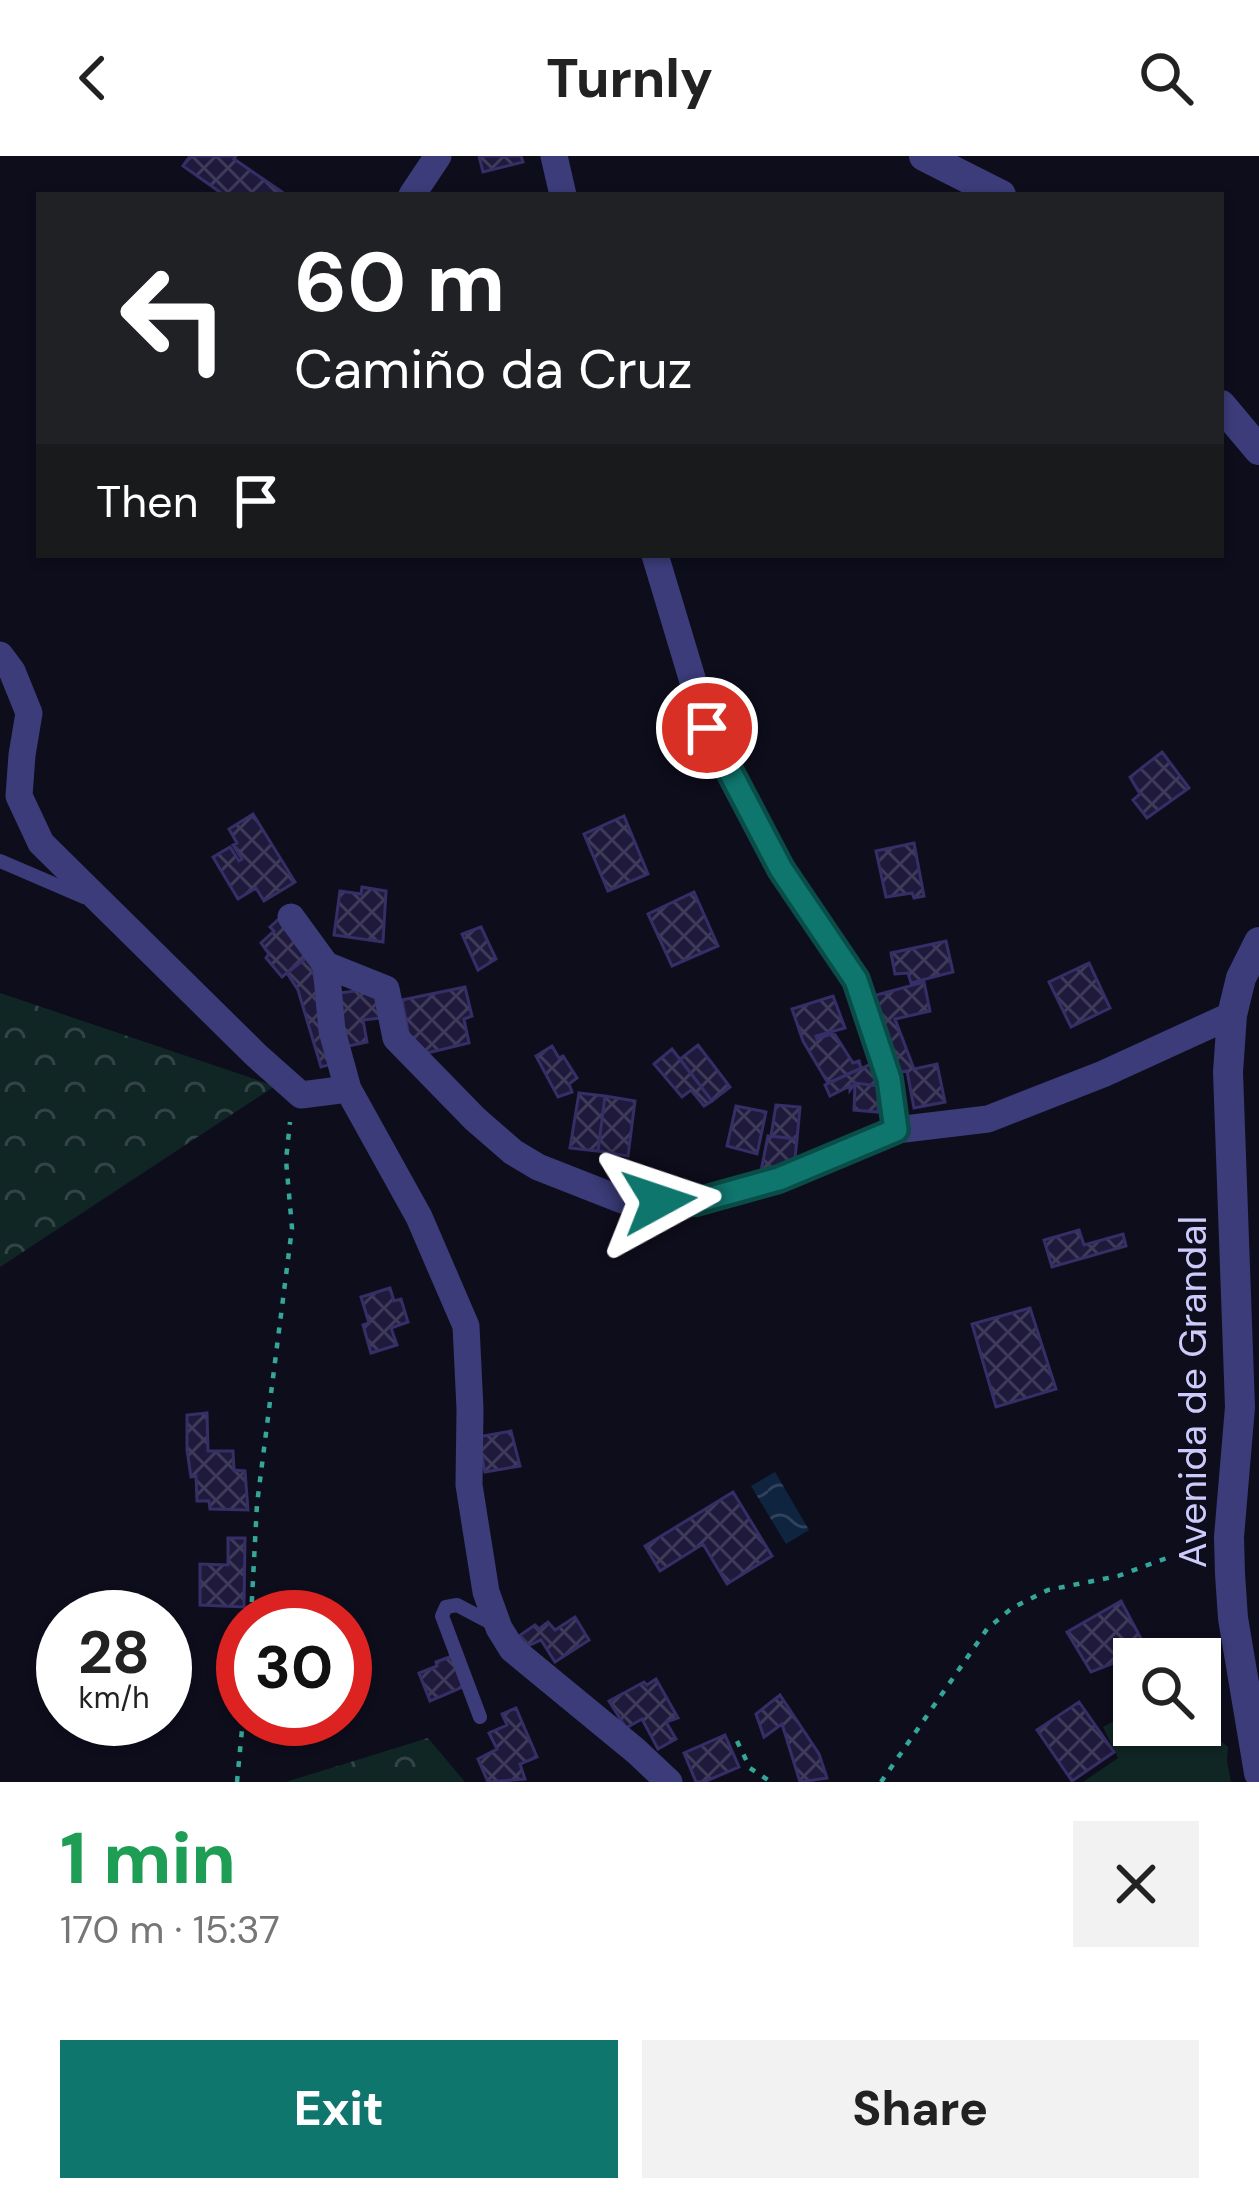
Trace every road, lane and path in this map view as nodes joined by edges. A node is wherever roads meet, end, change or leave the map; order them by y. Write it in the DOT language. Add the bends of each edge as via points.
graph roads {
  1 [pos="438,156"];
  2 [pos="554,156"];
  3 [pos="923,156"];
  4 [pos="414,192"];
  5 [pos="562,192"];
  6 [pos="995,192"];
  7 [pos="1224,409"];
  8 [pos="1259,450"];
  9 [pos="656,558"];
  10 [pos="0,655"];
  11 [pos="0,861"];
  12 [pos="105,906"];
  13 [pos="291,917"];
  14 [pos="1259,941"];
  15 [pos="326,965"];
  16 [pos="1232,1015"];
  17 [pos="348,1089"];
  18 [pos="301,1095"];
  19 [pos="896,1130"];
  20 [pos="1229,1537"];
  21 [pos="252,1590"];
  22 [pos="500,1628"];
  23 [pos="480,1717"];
  24 [pos="737,1741"];
  25 [pos="240,1746"];
  26 [pos="1259,1773"];
  27 [pos="237,1782"];
  28 [pos="669,1782"];
  29 [pos="772,1782"];
  30 [pos="881,1782"];
  1 -- 4 [label="street"];
  2 -- 5 [label="street"];
  3 -- 6 [label="street"];
  7 -- 8 [label="street"];
  9 -- 19 [label="street" via="707,728 781,869 856,980 889,1079"];
  10 -- 12 [label="street" via="29,713 19,796 41,843"];
  11 -- 12 [label="lane"];
  12 -- 18 [label="street"];
  13 -- 15 [label="street"];
  14 -- 16 [label="street, Avenida de Grandal"];
  15 -- 17 [label="street"];
  15 -- 19 [label="street" via="386,989 396,1038 513,1152 622,1200 696,1202 779,1179"];
  16 -- 19 [label="street" via="988,1119"];
  16 -- 20 [label="street, Avenida de Grandal" via="1228,1131 1240,1407"];
  17 -- 18 [label="street"];
  17 -- 22 [label="street" via="419,1217 466,1326 469,1485 486,1592"];
  18 -- 21 [label="path" via="286,1160 292,1228"];
  20 -- 26 [label="street, Avenida de Grandal" via="1232,1618"];
  20 -- 30 [label="path" via="1012,1608 987,1629"];
  22 -- 23 [label="lane" via="457,1605 442,1616"];
  22 -- 28 [label="street" via="512,1649"];
  24 -- 29 [label="path" via="750,1768"];
  25 -- 27 [label="path"];
}
